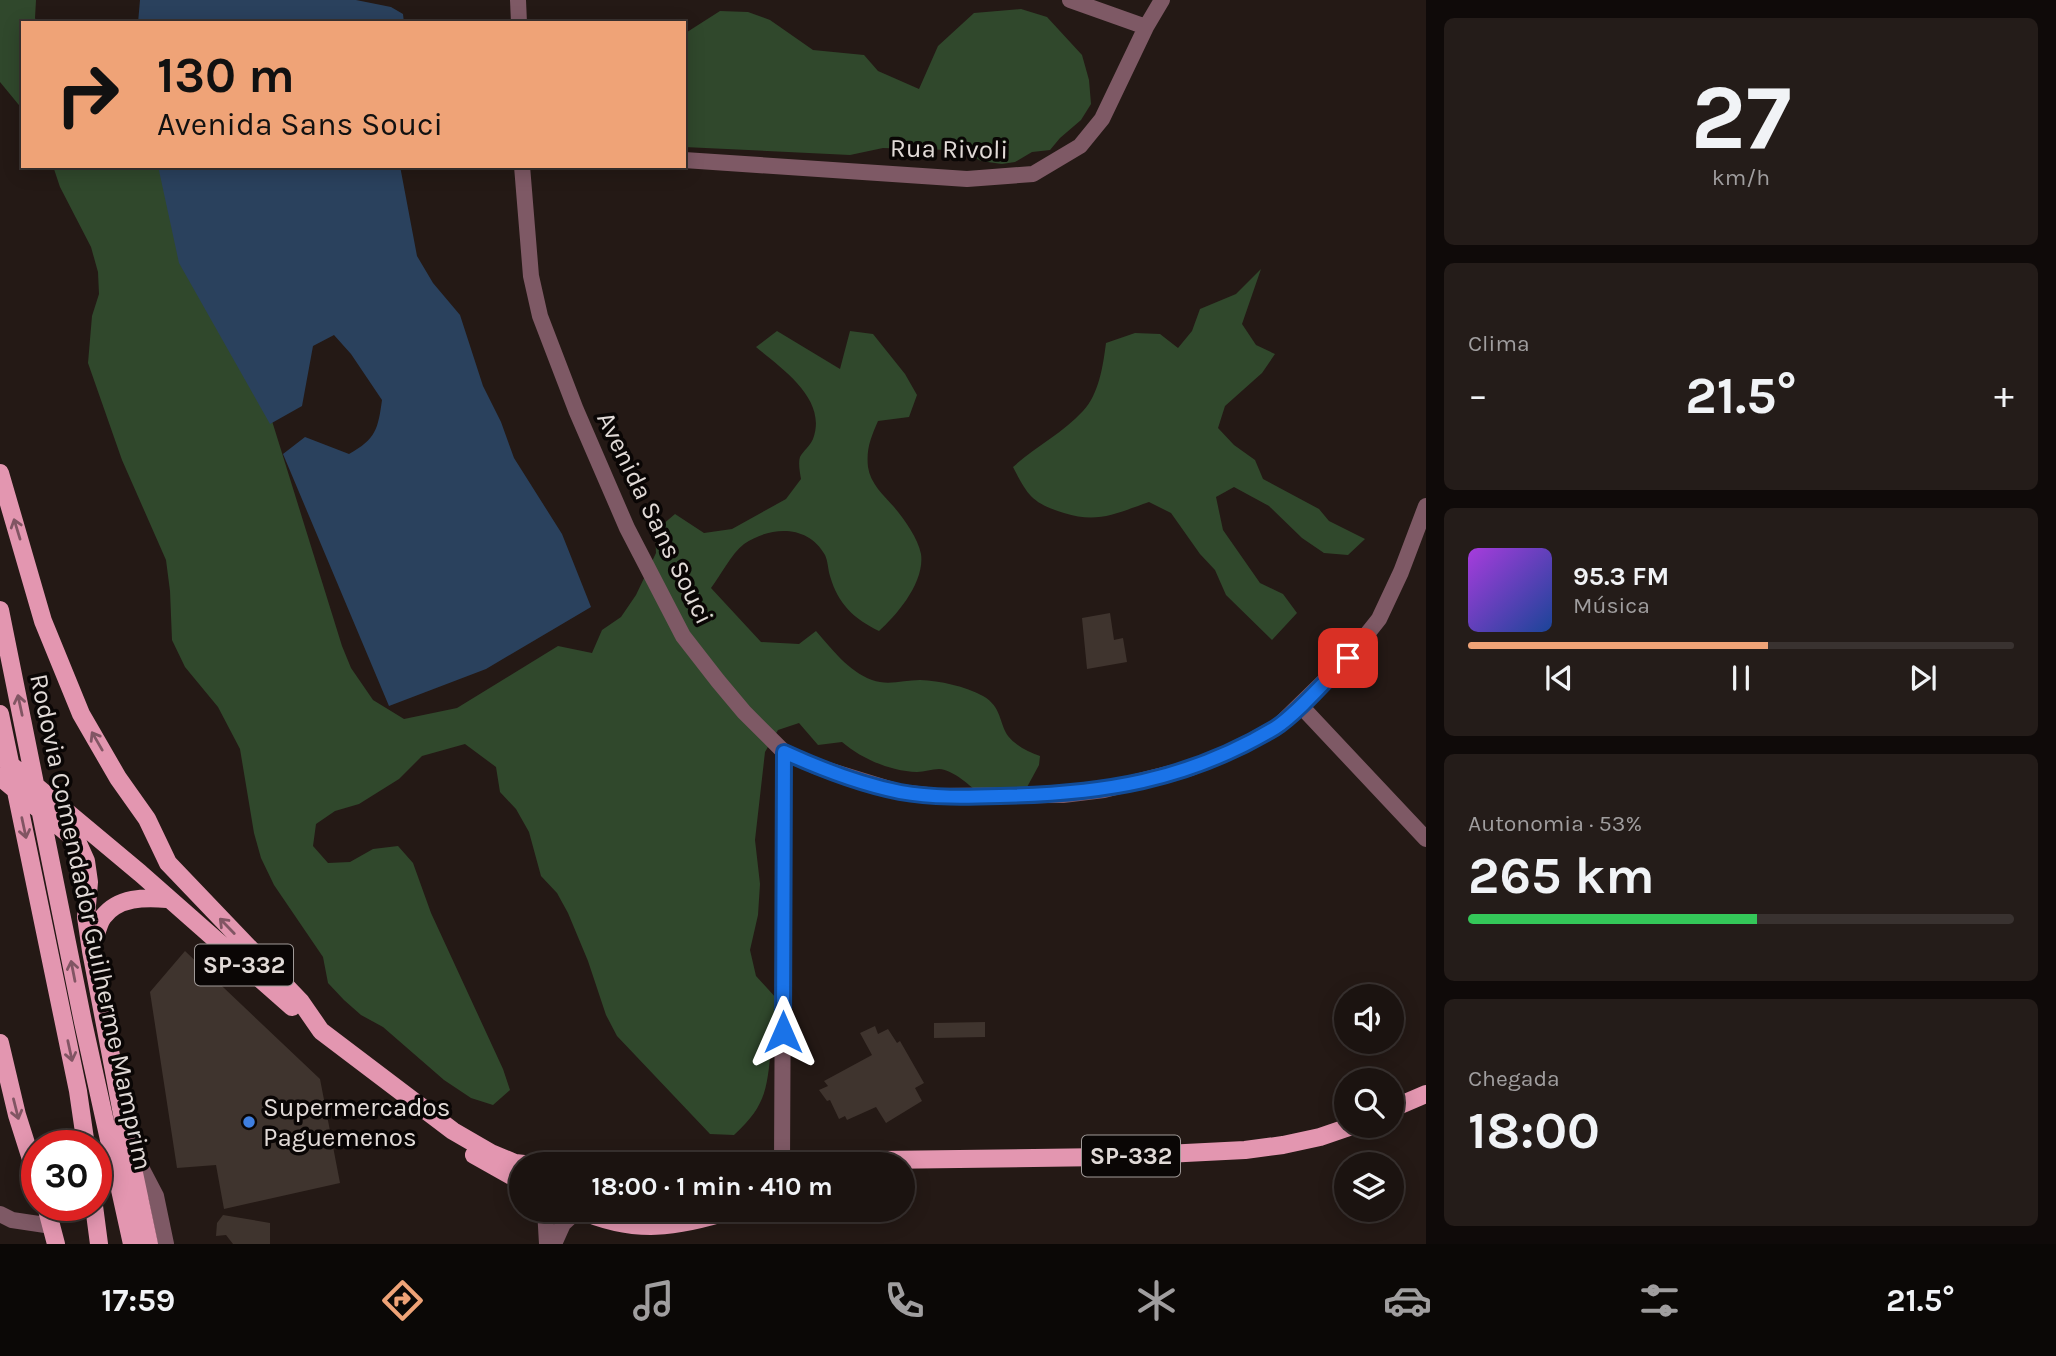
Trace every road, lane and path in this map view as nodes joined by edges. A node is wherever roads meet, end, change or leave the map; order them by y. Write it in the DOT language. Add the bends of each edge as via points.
graph roads {
  1 [pos="518,0"];
  2 [pos="1070,0"];
  3 [pos="1162,0"];
  4 [pos="519,21"];
  5 [pos="1146,27"];
  6 [pos="686,160"];
  7 [pos="522,168"];
  8 [pos="0,473"];
  9 [pos="1426,506"];
  10 [pos="0,610"];
  11 [pos="1300,705"];
  12 [pos="0,714"];
  13 [pos="784,752"];
  14 [pos="0,756"];
  15 [pos="0,777"];
  16 [pos="1426,839"];
  17 [pos="167,899"];
  18 [pos="91,951"];
  19 [pos="321,1031"];
  20 [pos="0,1043"];
  21 [pos="1426,1094"];
  22 [pos="1404,1103"];
  23 [pos="22,1130"];
  24 [pos="84,1130"];
  25 [pos="1334,1132"];
  26 [pos="127,1140"];
  27 [pos="782,1152"];
  28 [pos="509,1159"];
  29 [pos="915,1162"];
  30 [pos="509,1174"];
  31 [pos="0,1214"];
  32 [pos="50,1221"];
  33 [pos="96,1221"];
  34 [pos="546,1222"];
  35 [pos="565,1222"];
  36 [pos="608,1222"];
  37 [pos="682,1222"];
  38 [pos="52,1226"];
  39 [pos="56,1244"];
  40 [pos="99,1244"];
  41 [pos="132,1244"];
  42 [pos="149,1244"];
  43 [pos="166,1244"];
  44 [pos="547,1244"];
  45 [pos="554,1244"];
  1 -- 4 [label="street"];
  2 -- 5 [label="street"];
  3 -- 5 [label="street, Rua Rivoli"];
  5 -- 6 [label="street, Rua Rivoli" via="1102,119 1080,146 1033,174 967,179"];
  7 -- 13 [label="street, Avenida Sans Souci" via="531,275 540,316 627,527 683,636 744,712"];
  19 -- 8 [label="main road, one-way" via="286,985 168,863 147,820 81,714 43,621"];
  9 -- 11 [label="street, Avenida Sans Souci" via="1379,619 1348,658"];
  41 -- 10 [label="main road, Rodovia Comendador Guilherme Mamprim, one-way"];
  11 -- 13 [label="street, Avenida Sans Souci" via="1278,726 1191,768 1104,790 1063,795 899,792"];
  11 -- 16 [label="street"];
  12 -- 24 [label="main road, Rodovia Comendador Guilherme Mamprim, one-way"];
  13 -- 27 [label="street"];
  14 -- 17 [label="main road, SP-332"];
  15 -- 18 [label="main road" via="77,842 89,882 86,918"];
  17 -- 18 [label="main road" via="147,897 118,904 101,919"];
  17 -- 19 [label="main road, SP-332"];
  18 -- 26 [label="main road"];
  19 -- 28 [label="main road, SP-332" via="453,1131"];
  19 -- 30 [label="main road, SP-332" via="451,1141"];
  20 -- 23 [label="main road, one-way"];
  21 -- 22 [label="main road"];
  25 -- 29 [label="main road, SP-332" via="1245,1150"];
  26 -- 42 [label="main road"];
  26 -- 43 [label="street" via="156,1196"];
  31 -- 38 [label="street"];
  32 -- 38 [label="main road"];
  33 -- 40 [label="main road"];
  34 -- 44 [label="street"];
  35 -- 45 [label="street"];
  36 -- 37 [label="main road" via="624,1226"];
  38 -- 39 [label="main road"];
}
